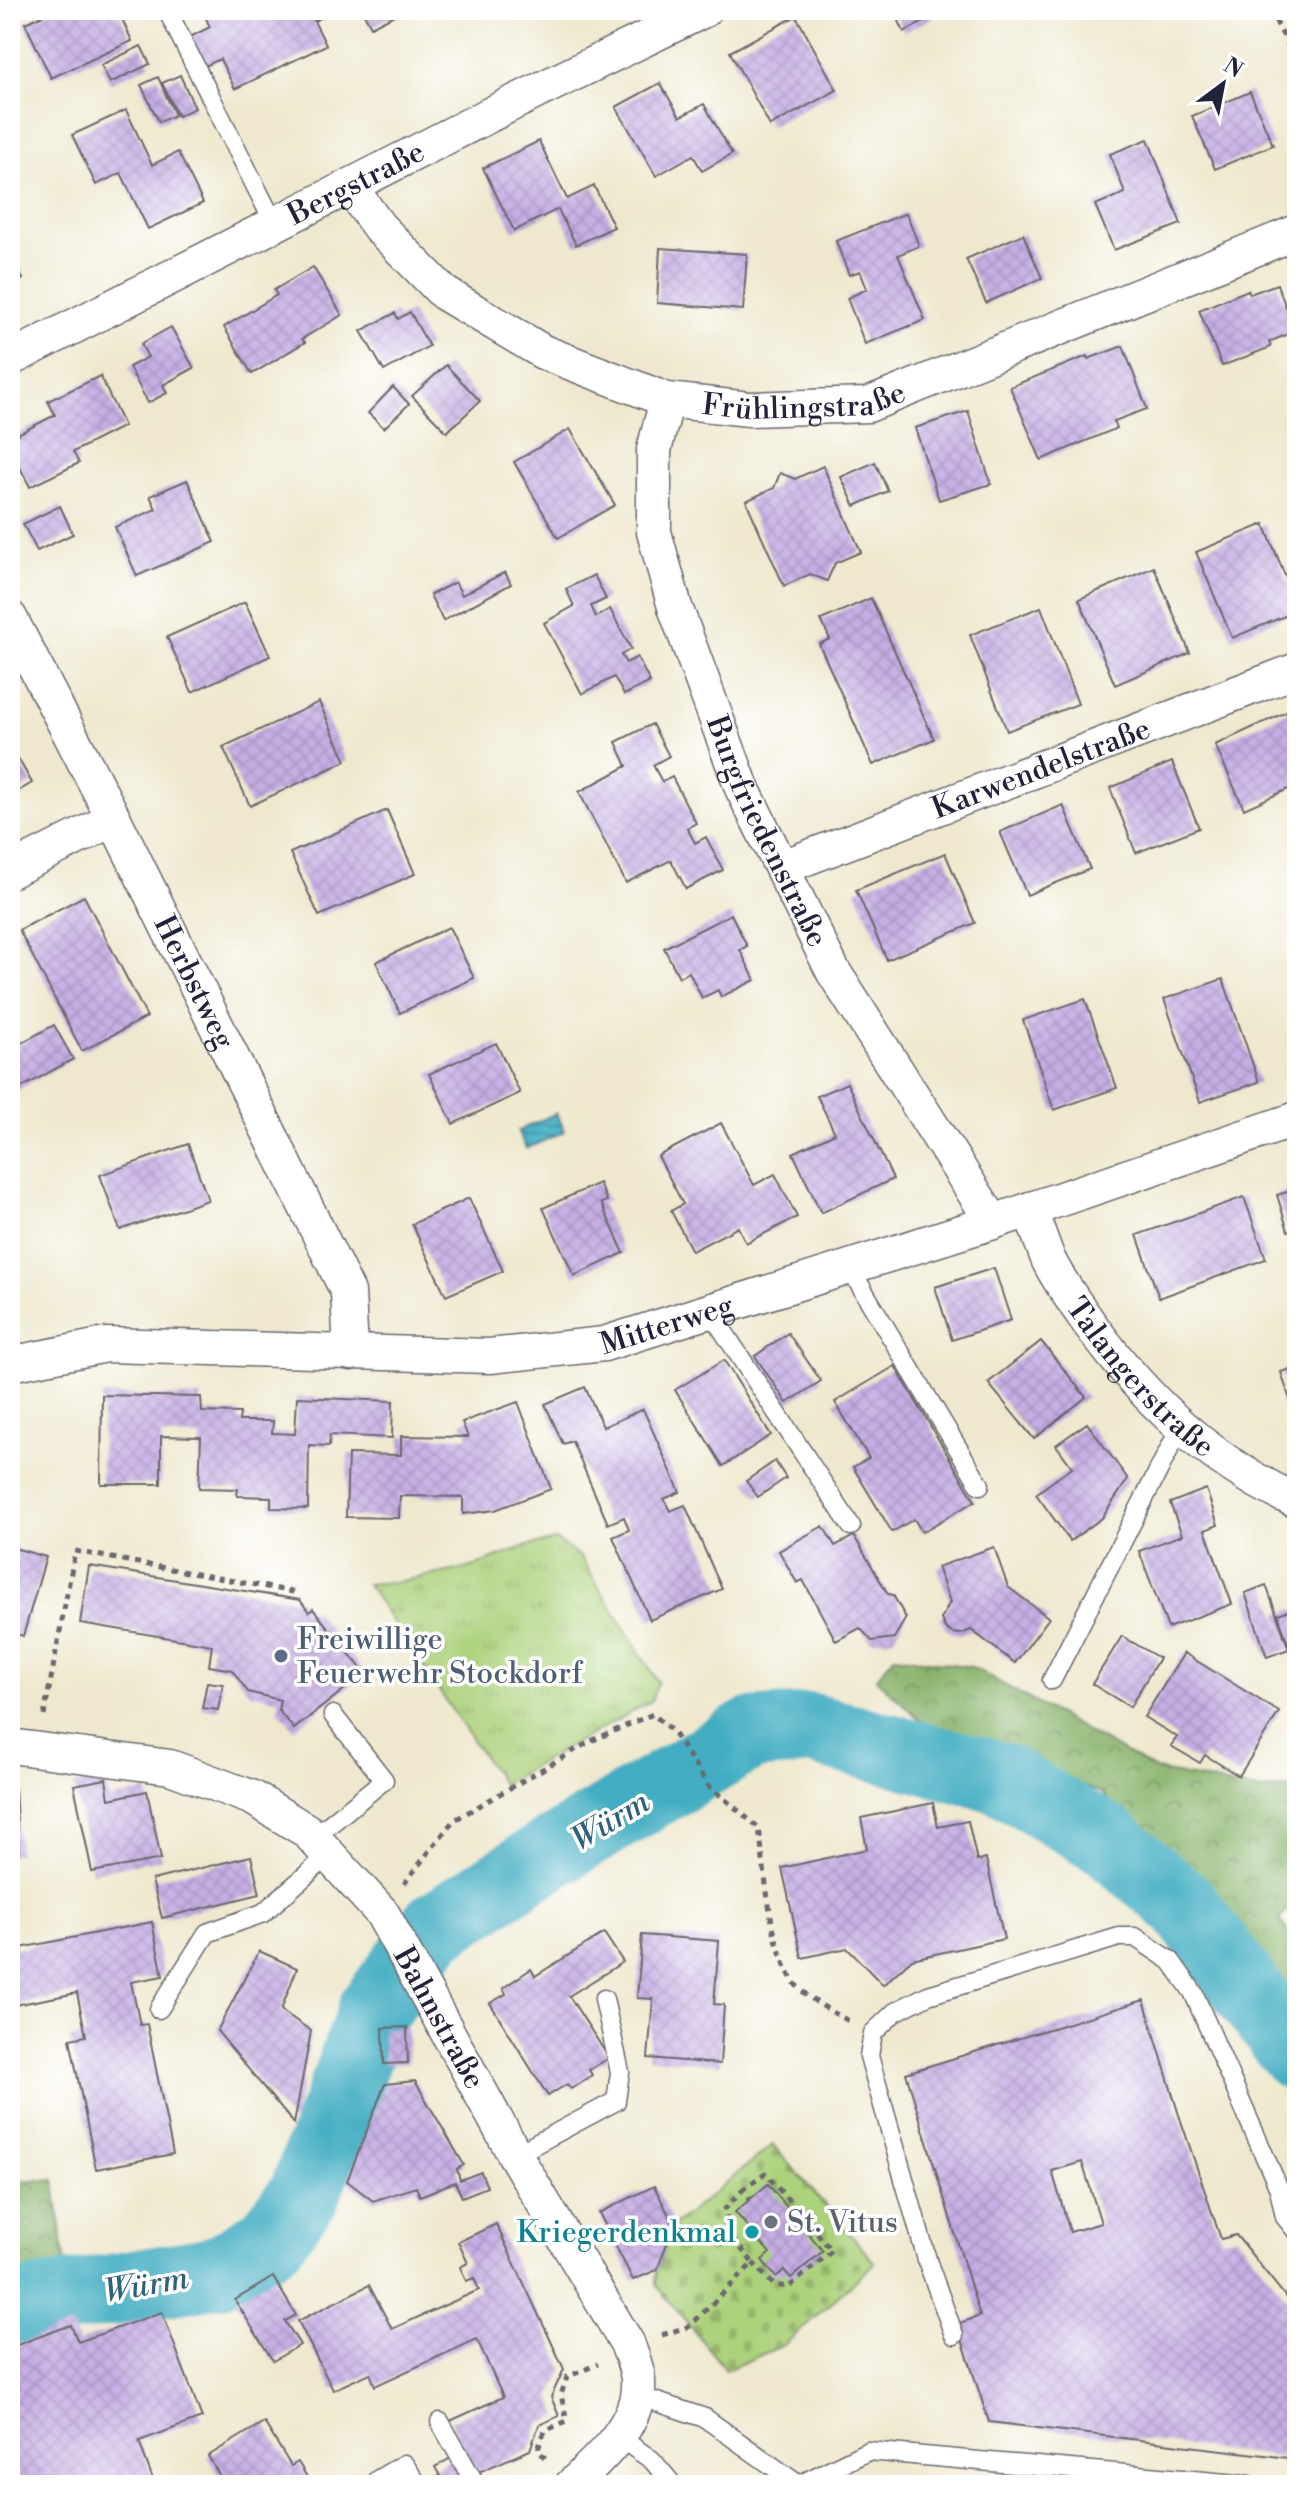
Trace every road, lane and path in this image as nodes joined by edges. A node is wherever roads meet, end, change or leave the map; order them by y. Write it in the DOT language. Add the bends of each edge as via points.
graph roads {
  1 [pos="167,10"];
  2 [pos="704,10"];
  3 [pos="1270,10"];
  4 [pos="1297,62"];
  5 [pos="350,187"];
  6 [pos="275,225"];
  7 [pos="1297,232"];
  8 [pos="10,359"];
  9 [pos="667,400"];
  10 [pos="10,618"];
  11 [pos="1297,670"];
  12 [pos="114,819"];
  13 [pos="783,867"];
  14 [pos="10,871"];
  15 [pos="1297,1119"];
  16 [pos="1030,1209"];
  17 [pos="993,1222"];
  18 [pos="849,1267"];
  19 [pos="710,1311"];
  20 [pos="351,1353"];
  21 [pos="10,1364"];
  22 [pos="1180,1428"];
  23 [pos="980,1485"];
  24 [pos="1297,1501"];
  25 [pos="851,1526"];
  26 [pos="298,1593"];
  27 [pos="1052,1680"];
  28 [pos="333,1715"];
  29 [pos="24,1747"];
  30 [pos="321,1846"];
  31 [pos="382,1913"];
  32 [pos="604,1999"];
  33 [pos="159,2009"];
  34 [pos="873,2033"];
  35 [pos="515,2155"];
  36 [pos="742,2190"];
  37 [pos="750,2199"];
  38 [pos="1291,2212"];
  39 [pos="1297,2232"];
  40 [pos="753,2263"];
  41 [pos="954,2335"];
  42 [pos="628,2347"];
  43 [pos="590,2368"];
  44 [pos="636,2395"];
  45 [pos="559,2416"];
  46 [pos="567,2421"];
  47 [pos="440,2422"];
  48 [pos="617,2436"];
  49 [pos="538,2449"];
  50 [pos="377,2480"];
  51 [pos="418,2485"];
  52 [pos="476,2485"];
  53 [pos="572,2485"];
  54 [pos="673,2485"];
  55 [pos="1249,2485"];
  1 -- 6 [label="lane"];
  2 -- 5 [label="street, Bergstraße"];
  3 -- 4 [label="path"];
  5 -- 6 [label="street, Bergstraße"];
  5 -- 9 [label="street, Frühlingstraße" via="379,227 444,293 543,352"];
  6 -- 8 [label="street, Bergstraße"];
  7 -- 9 [label="street, Frühlingstraße" via="868,405 749,409"];
  9 -- 13 [label="street, Burgfriedenstraße" via="654,450 654,532 675,607 742,788"];
  10 -- 12 [label="street, Herbstweg"];
  11 -- 13 [label="street, Karwendelstraße"];
  12 -- 14 [label="street"];
  12 -- 20 [label="street, Herbstweg" via="348,1292"];
  13 -- 17 [label="street, Burgfriedenstraße" via="833,971"];
  15 -- 16 [label="street, Mitterweg"];
  16 -- 17 [label="street, Mitterweg"];
  16 -- 22 [label="street, Talangerstraße" via="1050,1262 1075,1303"];
  17 -- 18 [label="street, Mitterweg"];
  18 -- 19 [label="street, Mitterweg"];
  18 -- 23 [label="lane"];
  19 -- 20 [label="street, Mitterweg" via="604,1344 490,1356"];
  19 -- 25 [label="lane"];
  20 -- 21 [label="street, Mitterweg" via="106,1345"];
  22 -- 24 [label="street, Talangerstraße" via="1226,1462"];
  22 -- 27 [label="lane"];
  26 -- 29 [label="path" via="75,1551"];
  28 -- 30 [label="lane" via="384,1780"];
  29 -- 30 [label="street, Bahnstraße" via="170,1767 253,1798"];
  30 -- 31 [label="street, Bahnstraße"];
  30 -- 33 [label="lane" via="263,1913 207,1933"];
  31 -- 34 [label="path" via="453,1821 591,1741 653,1714 672,1731 709,1786 759,1828 775,1938 794,1983 824,2007"];
  31 -- 35 [label="street, Bahnstraße"];
  32 -- 35 [label="lane" via="620,2072 616,2101"];
  34 -- 38 [label="lane" via="895,2012 928,1995 1119,1937 1135,1937 1171,1961 1193,1992"];
  34 -- 41 [label="lane" via="869,2056"];
  35 -- 42 [label="street, Bahnstraße"];
  36 -- 37 [label="path"];
  36 -- 40 [label="path" via="725,2209 729,2234"];
  36 -- 40 [label="path" via="765,2173 832,2251 789,2287 774,2285"];
  38 -- 39 [label="lane"];
  40 -- 42 [label="path" via="690,2326"];
  42 -- 44 [label="street, Bahnstraße" via="638,2381"];
  43 -- 46 [label="path" via="567,2377 561,2395"];
  44 -- 48 [label="street"];
  44 -- 55 [label="lane" via="705,2418 799,2485 868,2451"];
  45 -- 46 [label="path"];
  46 -- 49 [label="path" via="545,2431"];
  47 -- 52 [label="lane"];
  48 -- 53 [label="street"];
  48 -- 54 [label="lane" via="652,2460"];
  50 -- 51 [label="lane" via="404,2464"];
}
